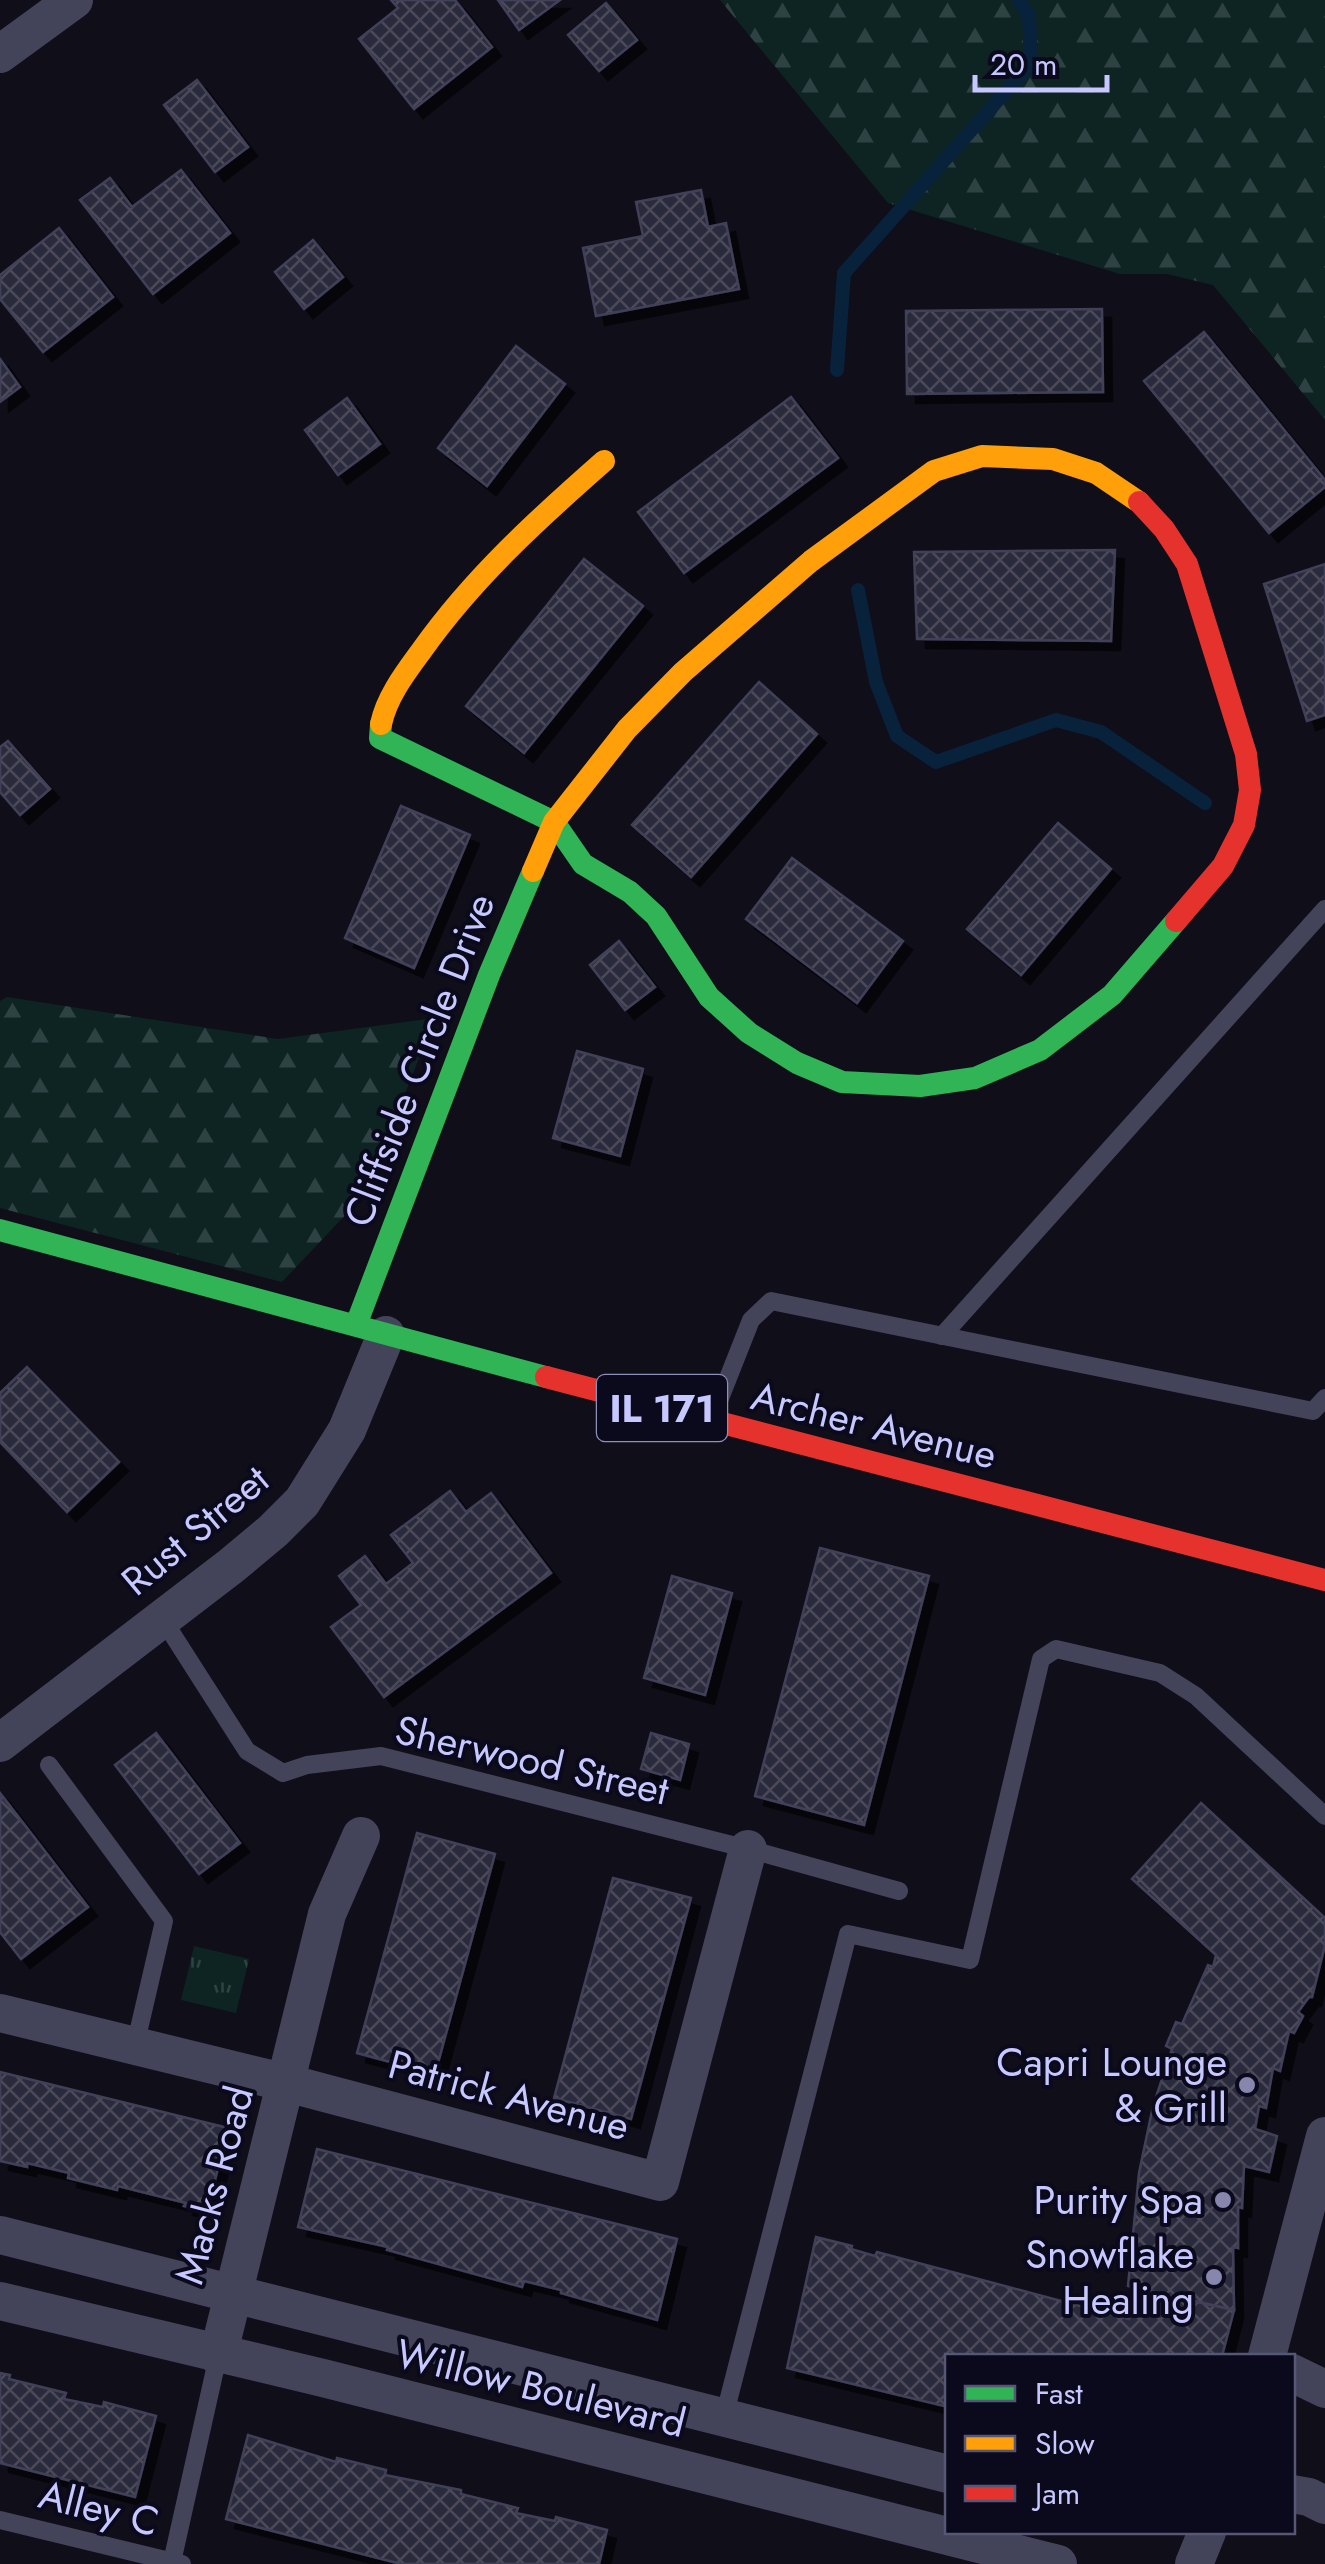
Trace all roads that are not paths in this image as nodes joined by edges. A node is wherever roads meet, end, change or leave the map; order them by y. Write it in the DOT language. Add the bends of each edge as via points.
graph roads {
  1 [pos="74,0"];
  2 [pos="0,54"];
  3 [pos="604,460"];
  4 [pos="554,822"];
  5 [pos="1325,909"];
  6 [pos="0,1230"];
  7 [pos="371,1330"];
  8 [pos="942,1336"];
  9 [pos="1319,1404"];
  10 [pos="711,1422"];
  11 [pos="1325,1580"];
  12 [pos="162,1618"];
  13 [pos="0,1743"];
  14 [pos="49,1765"];
  15 [pos="1325,1816"];
  16 [pos="362,1836"];
  17 [pos="748,1849"];
  18 [pos="900,1891"];
  19 [pos="0,2013"];
  20 [pos="135,2046"];
  21 [pos="288,2083"];
  22 [pos="1325,2136"];
  23 [pos="0,2235"];
  24 [pos="232,2293"];
  25 [pos="0,2302"];
  26 [pos="1277,2354"];
  27 [pos="218,2356"];
  28 [pos="1295,2371"];
  29 [pos="1325,2389"];
  30 [pos="724,2416"];
  31 [pos="945,2473"];
  32 [pos="1295,2495"];
  33 [pos="1325,2506"];
  34 [pos="0,2520"];
  35 [pos="1206,2534"];
  36 [pos="177,2563"];
  37 [pos="1058,2564"];
  38 [pos="1194,2564"];
  1 -- 2 [label="street"];
  3 -- 4 [label="street" via="513,542 444,617 379,718 380,738"];
  4 -- 4 [label="street, Cliffside Circle Drive" via="627,729 731,628 811,560 934,472 982,456 1053,459 1096,472 1132,494 1164,529 1202,602 1246,754 1250,790 1244,826 1223,866 1112,995 1040,1050 975,1078 920,1086 842,1082 748,1033 709,997 656,916 583,864"];
  4 -- 7 [label="street, Cliffside Circle Drive" via="489,975"];
  5 -- 8 [label="lane"];
  6 -- 7 [label="street, Archer Avenue / IL 171"];
  7 -- 10 [label="street, Archer Avenue / IL 171"];
  7 -- 12 [label="street, Rust Street" via="347,1430 302,1502 274,1532"];
  8 -- 9 [label="lane"];
  8 -- 10 [label="lane" via="771,1301 750,1320"];
  10 -- 11 [label="street, Archer Avenue / IL 171"];
  12 -- 13 [label="street, Rust Street"];
  12 -- 17 [label="lane, Sherwood Street" via="248,1751 284,1773 381,1756"];
  14 -- 20 [label="lane" via="164,1920"];
  15 -- 30 [label="lane" via="1196,1696 1160,1672 1056,1649 1041,1658 970,1960 848,1934"];
  16 -- 21 [label="street, Macks Road" via="327,1914"];
  17 -- 18 [label="lane, Sherwood Street"];
  17 -- 21 [label="street, Patrick Avenue" via="660,2182"];
  19 -- 20 [label="street, Patrick Avenue"];
  20 -- 21 [label="street, Patrick Avenue"];
  21 -- 24 [label="street, Macks Road"];
  22 -- 26 [label="street"];
  23 -- 24 [label="street, Willow Boulevard"];
  24 -- 27 [label="street, Macks Road"];
  24 -- 30 [label="street, Willow Boulevard"];
  25 -- 27 [label="street, Willow Boulevard"];
  27 -- 36 [label="lane, Macks Road"];
  27 -- 37 [label="street, Willow Boulevard"];
  28 -- 29 [label="street"];
  30 -- 31 [label="street, Willow Boulevard"];
  32 -- 33 [label="street"];
  34 -- 36 [label="lane, Alley C"];
  35 -- 38 [label="street"];
}
